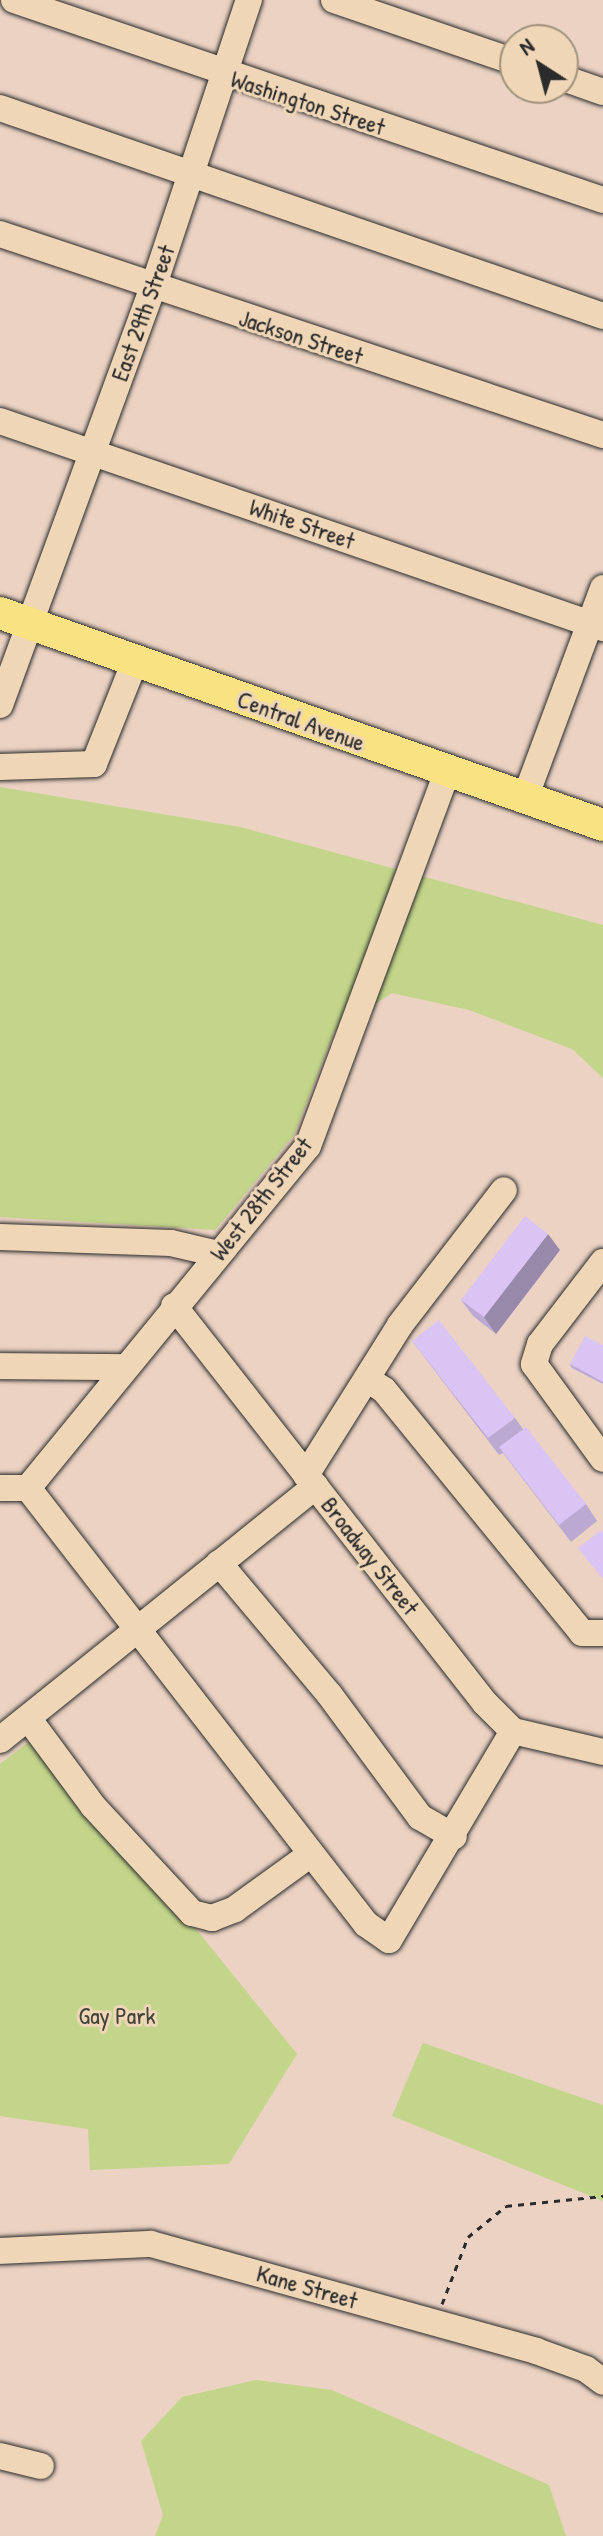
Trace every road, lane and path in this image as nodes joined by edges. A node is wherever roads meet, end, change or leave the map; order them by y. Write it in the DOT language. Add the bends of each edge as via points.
graph roads {
  1 [pos="14,0"];
  2 [pos="249,0"];
  3 [pos="334,0"];
  4 [pos="499,57"];
  5 [pos="224,75"];
  6 [pos="579,84"];
  7 [pos="603,92"];
  8 [pos="0,108"];
  9 [pos="191,174"];
  10 [pos="603,200"];
  11 [pos="0,234"];
  12 [pos="153,288"];
  13 [pos="603,316"];
  14 [pos="0,421"];
  15 [pos="603,435"];
  16 [pos="93,452"];
  17 [pos="603,588"];
  18 [pos="0,613"];
  19 [pos="32,624"];
  20 [pos="597,626"];
  21 [pos="135,661"];
  22 [pos="0,705"];
  23 [pos="0,767"];
  24 [pos="447,773"];
  25 [pos="525,798"];
  26 [pos="603,825"];
  27 [pos="504,1190"];
  28 [pos="0,1237"];
  29 [pos="218,1254"];
  30 [pos="603,1262"];
  31 [pos="174,1306"];
  32 [pos="0,1366"];
  33 [pos="122,1367"];
  34 [pos="367,1379"];
  35 [pos="603,1459"];
  36 [pos="311,1480"];
  37 [pos="0,1488"];
  38 [pos="28,1488"];
  39 [pos="219,1563"];
  40 [pos="135,1631"];
  41 [pos="603,1633"];
  42 [pos="28,1718"];
  43 [pos="513,1731"];
  44 [pos="0,1740"];
  45 [pos="603,1752"];
  46 [pos="454,1837"];
  47 [pos="311,1854"];
  48 [pos="603,2196"];
  49 [pos="0,2251"];
  50 [pos="436,2323"];
  51 [pos="603,2382"];
  52 [pos="0,2456"];
  53 [pos="41,2466"];
  1 -- 5 [label="street, Washington Street"];
  2 -- 5 [label="street, East 29th Street"];
  3 -- 4 [label="street"];
  5 -- 9 [label="street, East 29th Street"];
  5 -- 10 [label="street, Washington Street"];
  6 -- 7 [label="street"];
  8 -- 9 [label="street"];
  9 -- 12 [label="street, East 29th Street"];
  9 -- 13 [label="street"];
  11 -- 12 [label="street, Jackson Street"];
  12 -- 15 [label="street, Jackson Street"];
  12 -- 16 [label="street, East 29th Street"];
  14 -- 16 [label="street, White Street"];
  16 -- 19 [label="street, East 29th Street"];
  16 -- 20 [label="street, White Street"];
  17 -- 20 [label="street"];
  18 -- 19 [label="main road, Central Avenue"];
  19 -- 21 [label="main road, Central Avenue"];
  19 -- 22 [label="street, East 29th Street"];
  20 -- 25 [label="street"];
  21 -- 23 [label="street" via="94,764"];
  21 -- 24 [label="main road, Central Avenue"];
  24 -- 25 [label="main road, Central Avenue"];
  24 -- 29 [label="street, West 28th Street" via="308,1146"];
  25 -- 26 [label="main road, Central Avenue"];
  27 -- 34 [label="street" via="400,1325"];
  28 -- 29 [label="street" via="171,1243"];
  29 -- 31 [label="street, West 28th Street"];
  30 -- 35 [label="street" via="540,1344 534,1364"];
  31 -- 33 [label="street, West 28th Street"];
  31 -- 36 [label="street, Broadway Street"];
  32 -- 33 [label="street"];
  33 -- 38 [label="street, West 28th Street"];
  34 -- 36 [label="street"];
  34 -- 41 [label="street" via="384,1390 582,1633"];
  36 -- 39 [label="street"];
  36 -- 43 [label="street, Broadway Street" via="485,1703"];
  37 -- 38 [label="street"];
  38 -- 40 [label="street"];
  39 -- 40 [label="street"];
  39 -- 46 [label="street" via="329,1694 420,1817"];
  40 -- 42 [label="street"];
  40 -- 47 [label="street"];
  42 -- 44 [label="street"];
  42 -- 47 [label="street" via="93,1806 192,1913 212,1918 235,1909"];
  43 -- 45 [label="street"];
  43 -- 46 [label="street"];
  46 -- 47 [label="street" via="389,1940 366,1924"];
  48 -- 50 [label="path" via="506,2206 468,2237"];
  49 -- 50 [label="street, Kane Street" via="151,2244"];
  50 -- 51 [label="street, Kane Street" via="536,2351 586,2369"];
  52 -- 53 [label="street"];
}
